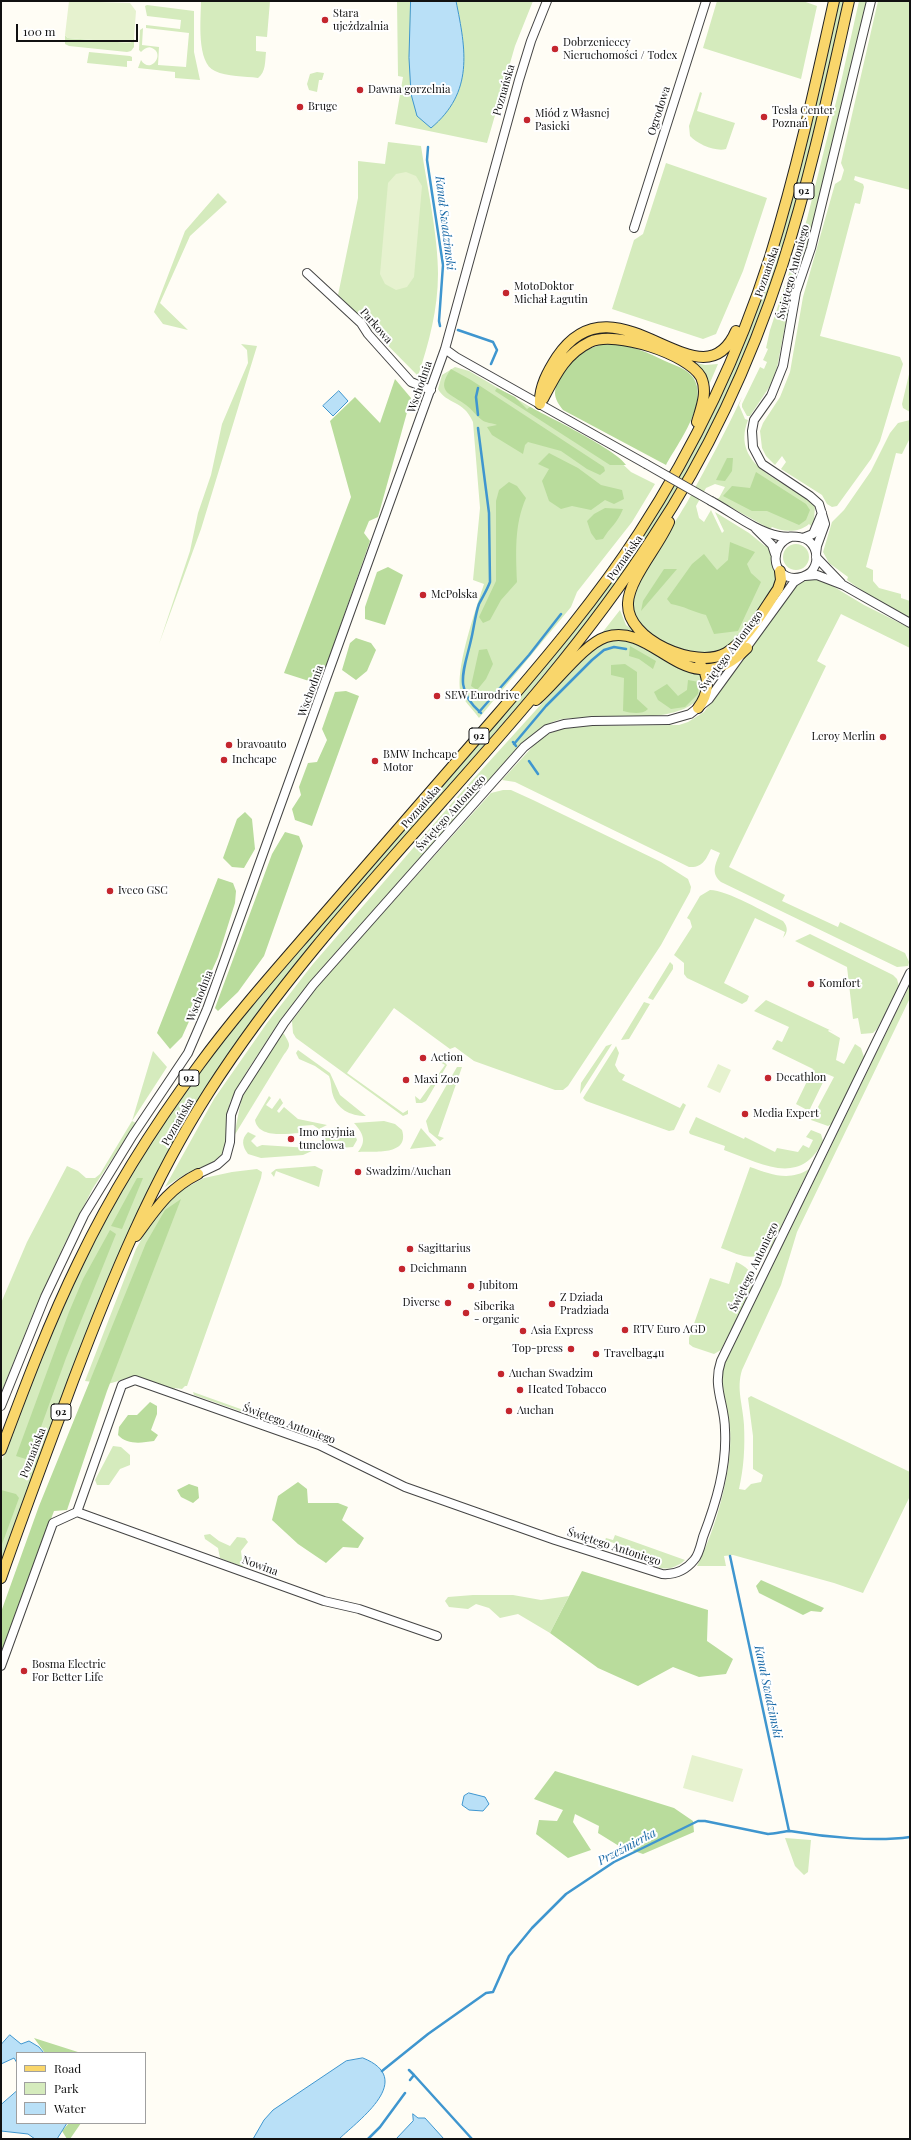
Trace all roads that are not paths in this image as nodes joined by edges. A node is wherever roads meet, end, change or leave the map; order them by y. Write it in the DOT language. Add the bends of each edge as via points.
graph roads {
  1 [pos="547,1"];
  2 [pos="706,1"];
  3 [pos="834,1"];
  4 [pos="849,1"];
  5 [pos="871,1"];
  6 [pos="634,228"];
  7 [pos="307,273"];
  8 [pos="759,289"];
  9 [pos="445,349"];
  10 [pos="431,390"];
  11 [pos="540,404"];
  12 [pos="690,444"];
  13 [pos="679,496"];
  14 [pos="822,514"];
  15 [pos="754,527"];
  16 [pos="791,537"];
  17 [pos="803,538"];
  18 [pos="775,555"];
  19 [pos="816,556"];
  20 [pos="780,571"];
  21 [pos="803,576"];
  22 [pos="843,585"];
  23 [pos="910,623"];
  24 [pos="747,648"];
  25 [pos="692,658"];
  26 [pos="703,669"];
  27 [pos="698,708"];
  28 [pos="514,718"];
  29 [pos="910,974"];
  30 [pos="198,1174"];
  31 [pos="126,1248"];
  32 [pos="1,1406"];
  33 [pos="1,1450"];
  34 [pos="77,1512"];
  35 [pos="1,1578"];
  36 [pos="437,1636"];
  37 [pos="1,1666"];
  1 -- 9 [label="street, Poznańska" via="519,80"];
  2 -- 6 [label="street, Ogrodowa"];
  3 -- 8 [label="main road, Poznańska / 92" via="793,176"];
  4 -- 13 [label="main road, Poznańska / 92" via="801,202 776,284 730,398"];
  5 -- 14 [label="street, Świętego Antoniego" via="811,248 796,292 783,366 771,396 754,420 752,431 753,446 762,464 815,500"];
  7 -- 10 [label="street, Parkowa" via="361,323 411,382"];
  8 -- 11 [label="main road" via="729,344 713,357 688,355 623,328 599,328 584,333 566,346 555,360 543,383 539,396"];
  8 -- 12 [label="main road, Poznańska / 92" via="728,366"];
  9 -- 10 [label="street, Wschodnia"];
  9 -- 11 [label="street"];
  10 -- 32 [label="street, Wschodnia" via="195,1040 84,1215 42,1304"];
  11 -- 12 [label="main road" via="564,363 586,344 597,339 611,338 637,342 688,364 701,378 703,402"];
  11 -- 15 [label="street, bridge"];
  12 -- 33 [label="main road, Poznańska / 92" via="640,532 585,608 514,695 255,994 200,1063 156,1126 120,1184 78,1261 43,1340"];
  13 -- 25 [label="main road" via="663,535 635,581 628,607 632,620 642,632 672,651"];
  13 -- 28 [label="main road, Poznańska / 92" via="641,556 594,622"];
  14 -- 17 [label="street" via="812,534"];
  14 -- 19 [label="street" via="824,527"];
  15 -- 16 [label="street" via="777,536"];
  15 -- 18 [label="street" via="772,545"];
  16 -- 17 [label="street"];
  16 -- 18 [label="street" via="780,543"];
  17 -- 19 [label="street" via="812,545"];
  18 -- 20 [label="street" via="775,562"];
  19 -- 21 [label="street" via="814,567"];
  19 -- 22 [label="street" via="821,565"];
  20 -- 21 [label="street" via="789,577"];
  20 -- 25 [label="main road" via="778,589 740,641 719,656"];
  21 -- 22 [label="street" via="817,575"];
  21 -- 24 [label="street, Świętego Antoniego" via="794,582"];
  22 -- 23 [label="street"];
  24 -- 26 [label="main road" via="727,663 716,668"];
  24 -- 27 [label="street, Świętego Antoniego" via="709,699"];
  25 -- 26 [label="main road"];
  26 -- 27 [label="main road" via="707,678 707,688"];
  26 -- 28 [label="main road" via="680,664 630,636 608,637 594,644 551,687"];
  27 -- 30 [label="street, Świętego Antoniego" via="676,719 564,724 547,729 524,746 293,1010 239,1093 231,1115 230,1142 226,1157 217,1165"];
  28 -- 31 [label="main road, Poznańska / 92" via="319,943 251,1030 183,1136 154,1188"];
  29 -- 34 [label="street, Świętego Antoniego" via="721,1361 716,1378 725,1425 724,1467 696,1559 685,1568 672,1574 662,1574 555,1540 405,1487 320,1445 135,1380 122,1385"];
  30 -- 31 [label="main road" via="167,1194"];
  31 -- 35 [label="main road, Poznańska / 92" via="86,1347"];
  34 -- 36 [label="street, Nowina" via="324,1601 359,1609"];
  34 -- 37 [label="street" via="53,1523"];
}
